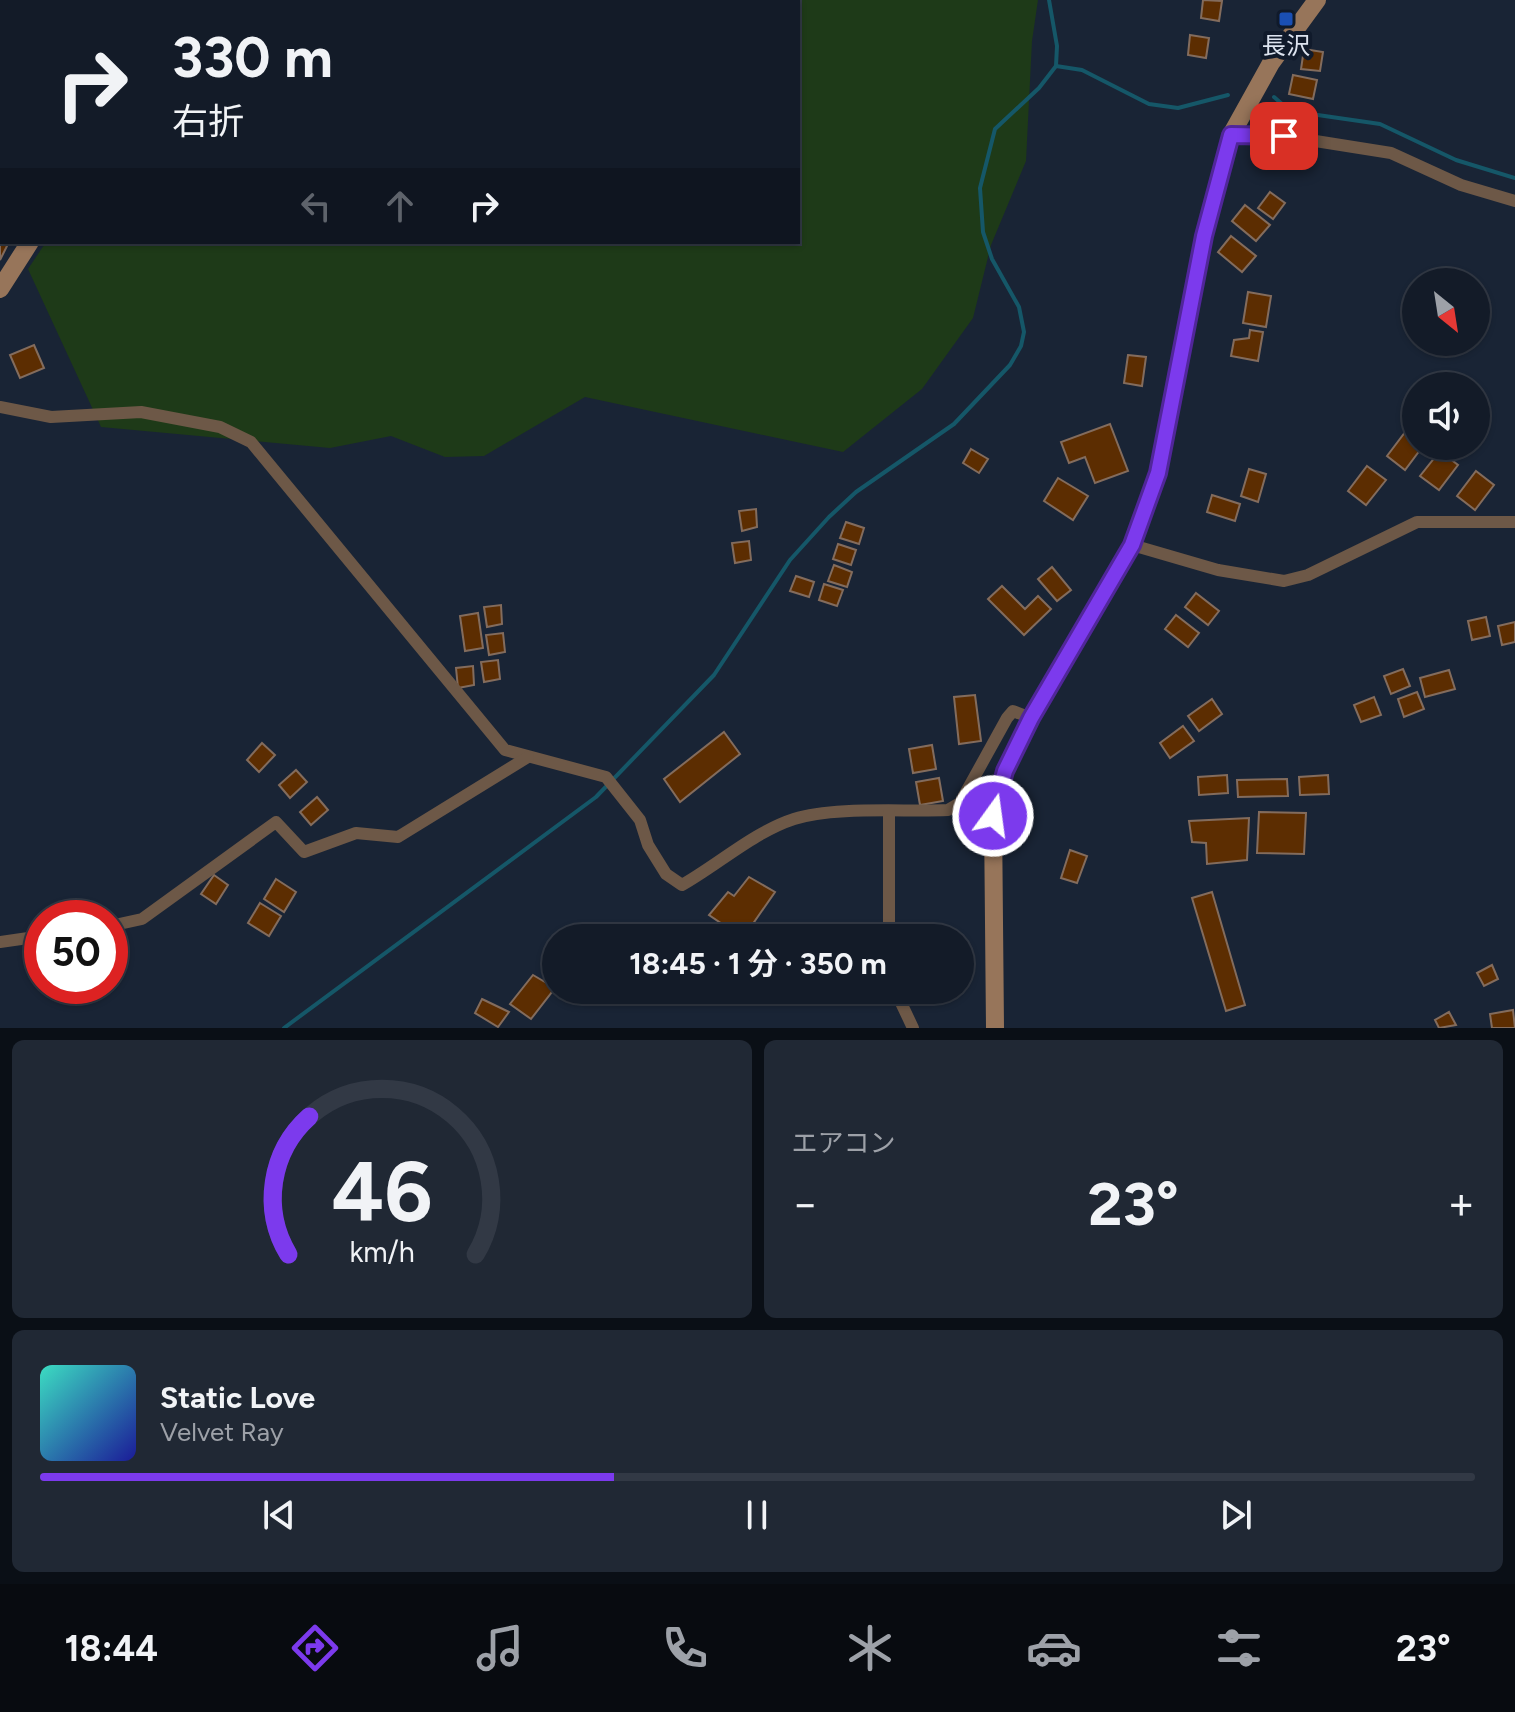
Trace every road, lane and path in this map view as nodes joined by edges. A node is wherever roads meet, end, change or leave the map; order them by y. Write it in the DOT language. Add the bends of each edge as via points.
graph roads {
  1 [pos="1317,0"];
  2 [pos="1231,135"];
  3 [pos="1515,201"];
  4 [pos="29,244"];
  5 [pos="0,289"];
  6 [pos="0,407"];
  7 [pos="1515,522"];
  8 [pos="1132,545"];
  9 [pos="1031,718"];
  10 [pos="528,757"];
  11 [pos="889,813"];
  12 [pos="128,922"];
  13 [pos="889,924"];
  14 [pos="24,939"];
  15 [pos="0,942"];
  16 [pos="902,1004"];
  17 [pos="913,1028"];
  18 [pos="995,1028"];
  1 -- 2 [label="main road" via="1271,63"];
  2 -- 3 [label="street" via="1298,137 1391,153 1461,185"];
  2 -- 8 [label="main road" via="1204,236 1158,473"];
  4 -- 5 [label="main road"];
  6 -- 10 [label="street" via="51,417 141,412 241,434 505,750"];
  7 -- 8 [label="street" via="1417,522 1308,575 1284,581 1218,570"];
  8 -- 9 [label="main road"];
  9 -- 11 [label="street" via="1013,711 1007,718 960,803 948,810"];
  9 -- 18 [label="main road" via="1005,771 993,816"];
  10 -- 11 [label="street" via="606,777 640,820 666,874 682,885 795,819"];
  10 -- 12 [label="street" via="398,837 356,833 304,852 276,822 142,919"];
  11 -- 13 [label="street"];
  14 -- 15 [label="street"];
  16 -- 17 [label="street"];
}
